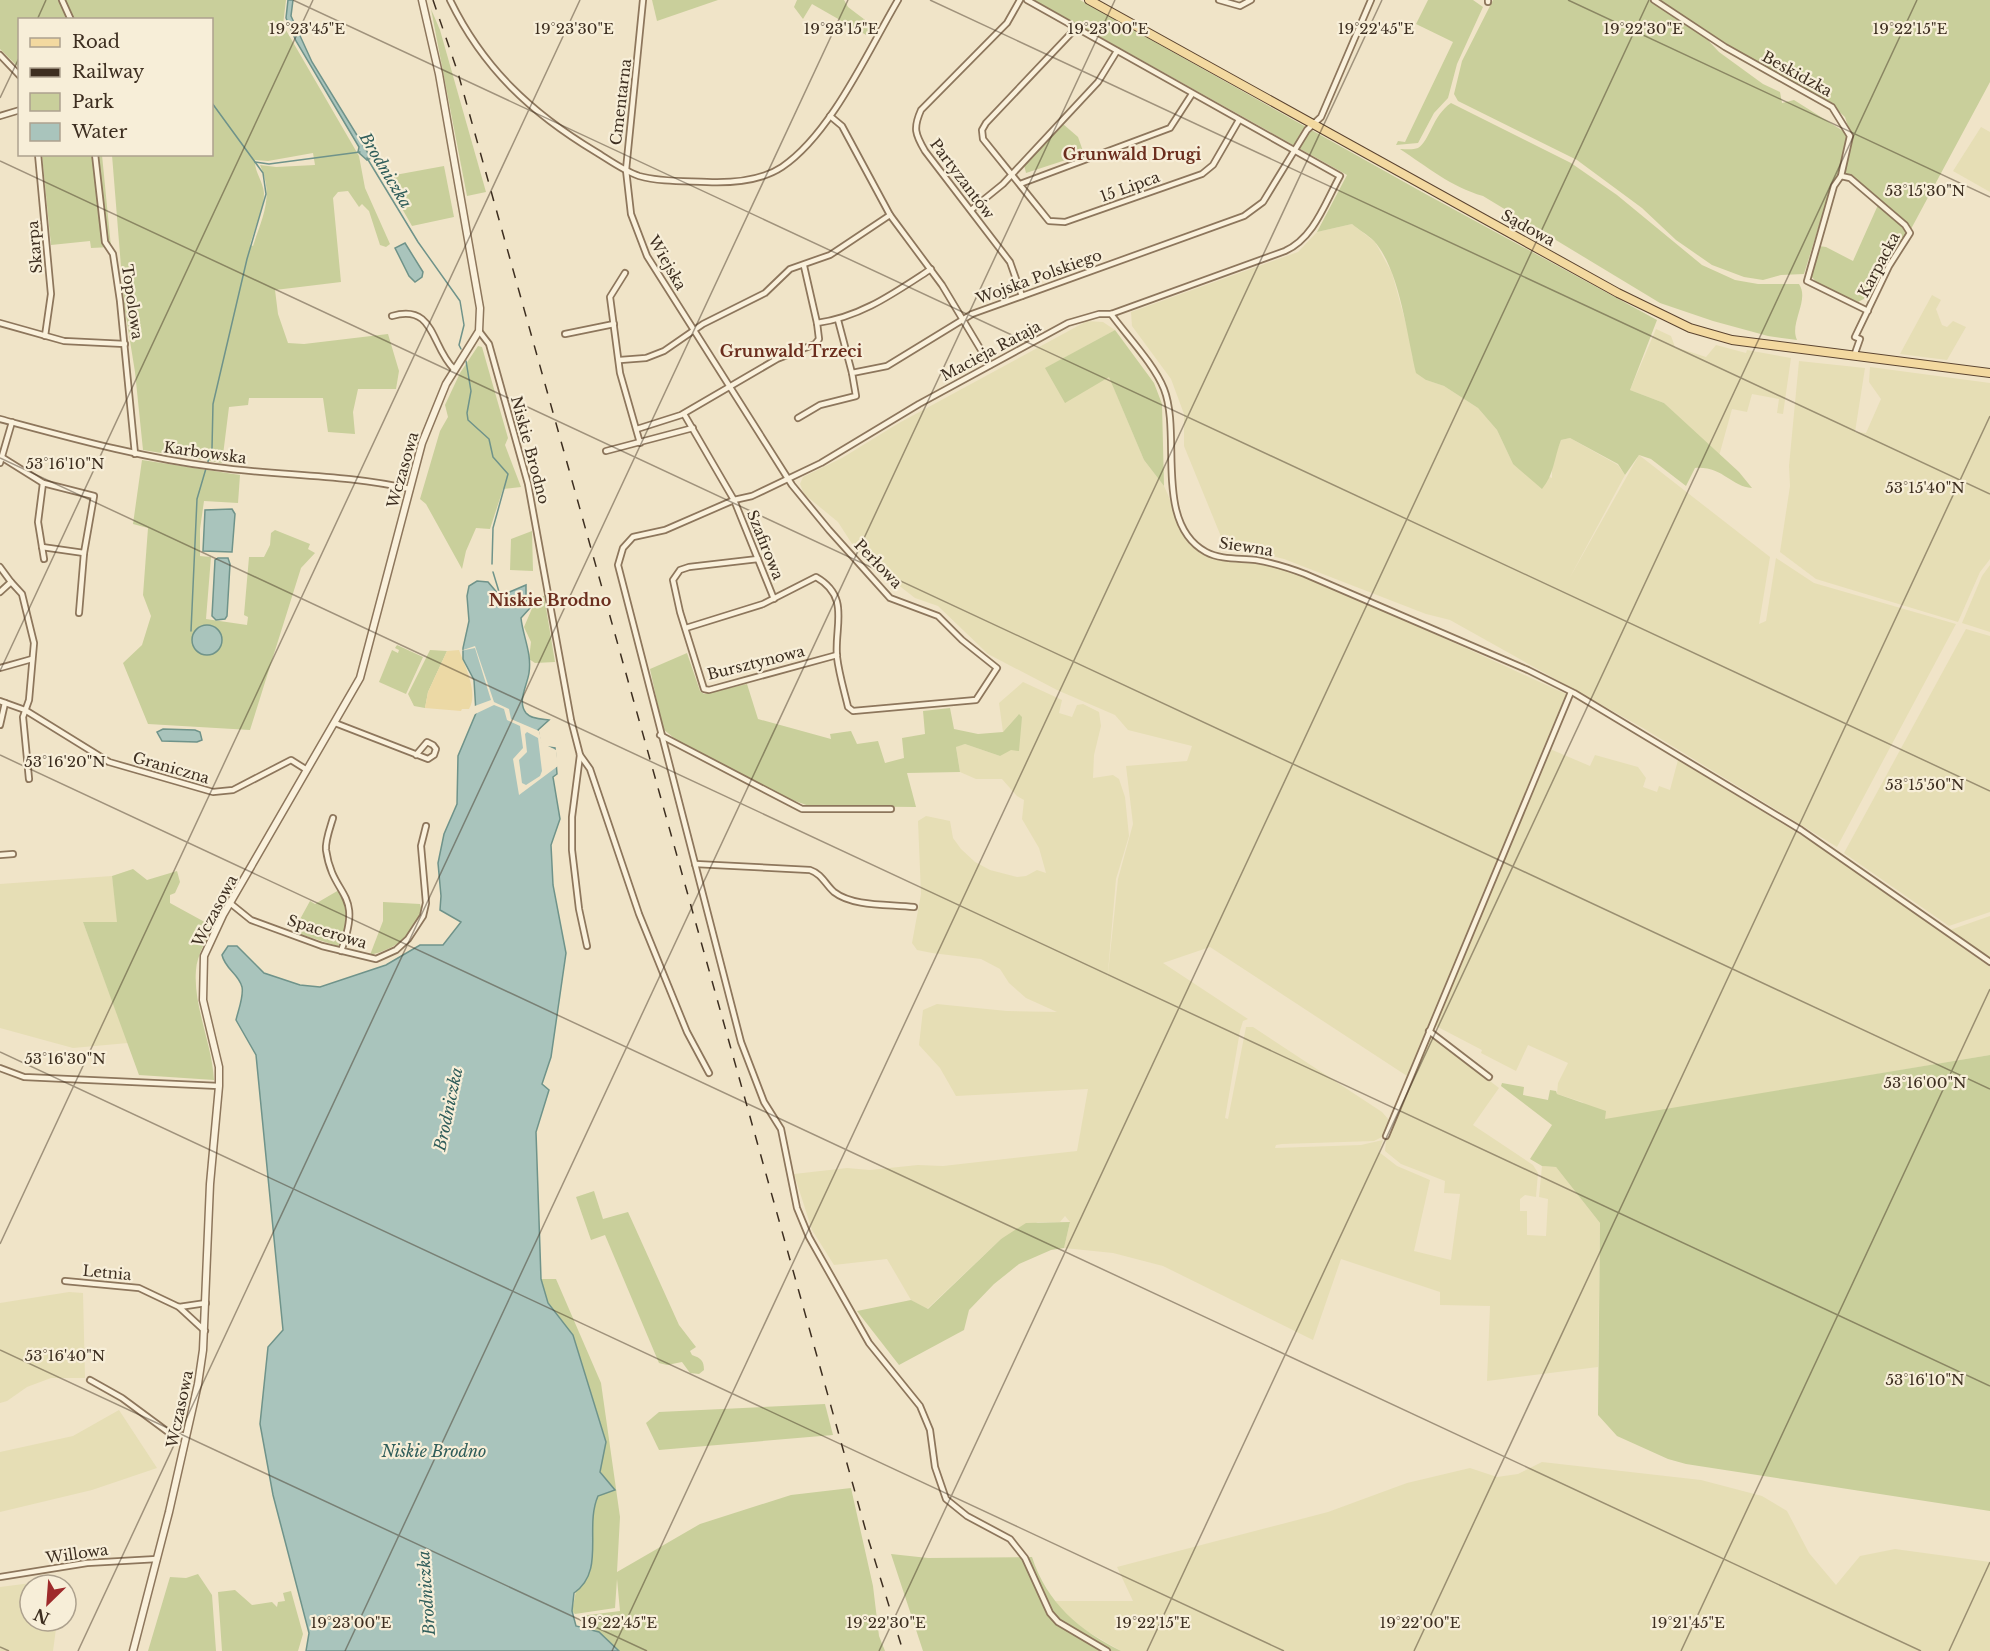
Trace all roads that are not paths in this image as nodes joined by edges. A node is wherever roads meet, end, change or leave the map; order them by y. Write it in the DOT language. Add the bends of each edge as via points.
graph roads {
  1 [pos="62,0"];
  2 [pos="422,0"];
  3 [pos="450,0"];
  4 [pos="643,0"];
  5 [pos="898,0"];
  6 [pos="1020,0"];
  7 [pos="1027,0"];
  8 [pos="1089,0"];
  9 [pos="1219,0"];
  10 [pos="1251,0"];
  11 [pos="1371,0"];
  12 [pos="1654,0"];
  13 [pos="70,18"];
  14 [pos="1076,28"];
  15 [pos="1117,51"];
  16 [pos="0,55"];
  17 [pos="18,74"];
  18 [pos="1192,94"];
  19 [pos="18,111"];
  20 [pos="0,116"];
  21 [pos="830,116"];
  22 [pos="1239,120"];
  23 [pos="1313,124"];
  24 [pos="1294,150"];
  25 [pos="38,156"];
  26 [pos="95,156"];
  27 [pos="626,170"];
  28 [pos="1013,174"];
  29 [pos="1840,176"];
  30 [pos="1020,184"];
  31 [pos="971,210"];
  32 [pos="890,215"];
  33 [pos="804,266"];
  34 [pos="930,269"];
  35 [pos="625,273"];
  36 [pos="1022,296"];
  37 [pos="1868,311"];
  38 [pos="1111,314"];
  39 [pos="392,316"];
  40 [pos="838,320"];
  41 [pos="963,320"];
  42 [pos="0,323"];
  43 [pos="817,323"];
  44 [pos="614,324"];
  45 [pos="694,330"];
  46 [pos="478,331"];
  47 [pos="565,334"];
  48 [pos="45,336"];
  49 [pos="125,344"];
  50 [pos="1854,356"];
  51 [pos="620,360"];
  52 [pos="990,365"];
  53 [pos="454,369"];
  54 [pos="852,373"];
  55 [pos="1990,373"];
  56 [pos="729,385"];
  57 [pos="684,414"];
  58 [pos="798,418"];
  59 [pos="0,419"];
  60 [pos="12,422"];
  61 [pos="693,428"];
  62 [pos="637,429"];
  63 [pos="640,443"];
  64 [pos="606,451"];
  65 [pos="135,454"];
  66 [pos="1,460"];
  67 [pos="788,477"];
  68 [pos="43,483"];
  69 [pos="410,489"];
  70 [pos="734,500"];
  71 [pos="42,547"];
  72 [pos="84,553"];
  73 [pos="44,559"];
  74 [pos="758,559"];
  75 [pos="0,567"];
  76 [pos="11,582"];
  77 [pos="0,592"];
  78 [pos="774,599"];
  79 [pos="79,613"];
  80 [pos="686,628"];
  81 [pos="837,655"];
  82 [pos="32,659"];
  83 [pos="0,668"];
  84 [pos="1571,692"];
  85 [pos="3,702"];
  86 [pos="25,710"];
  87 [pos="335,723"];
  88 [pos="0,725"];
  89 [pos="660,735"];
  90 [pos="416,755"];
  91 [pos="580,755"];
  92 [pos="307,770"];
  93 [pos="29,779"];
  94 [pos="891,809"];
  95 [pos="333,818"];
  96 [pos="426,826"];
  97 [pos="13,854"];
  98 [pos="0,855"];
  99 [pos="695,864"];
  100 [pos="230,903"];
  101 [pos="914,907"];
  102 [pos="587,946"];
  103 [pos="341,951"];
  104 [pos="1990,962"];
  105 [pos="1429,1031"];
  106 [pos="0,1068"];
  107 [pos="709,1073"];
  108 [pos="1489,1077"];
  109 [pos="219,1086"];
  110 [pos="1386,1136"];
  111 [pos="65,1281"];
  112 [pos="206,1303"];
  113 [pos="179,1306"];
  114 [pos="205,1331"];
  115 [pos="90,1380"];
  116 [pos="186,1436"];
  117 [pos="157,1559"];
  118 [pos="0,1578"];
  119 [pos="133,1651"];
  120 [pos="1107,1651"];
  1 -- 13 [label="street"];
  2 -- 46 [label="street" via="439,74 480,309"];
  3 -- 27 [label="street" via="474,45 514,91 553,124"];
  4 -- 27 [label="street, Cmentarna"];
  5 -- 21 [label="street"];
  6 -- 31 [label="street, Partyzantów" via="1006,22 921,110 915,123 915,134 925,151"];
  7 -- 14 [label="street"];
  8 -- 23 [label="main road, Sądowa"];
  9 -- 10 [label="street" via="1240,6"];
  11 -- 23 [label="street, Wojska Polskiego" via="1321,117"];
  12 -- 29 [label="street, Beskidzka" via="1725,47 1832,107 1850,136"];
  14 -- 15 [label="street"];
  14 -- 28 [label="street, 15 Lipca" via="983,126 983,139"];
  15 -- 18 [label="street"];
  15 -- 28 [label="street" via="1098,82"];
  16 -- 17 [label="street"];
  18 -- 22 [label="street"];
  18 -- 30 [label="street" via="1170,129"];
  19 -- 20 [label="street"];
  21 -- 27 [label="street" via="784,166 760,177 694,182 646,177"];
  21 -- 32 [label="street" via="842,126"];
  22 -- 24 [label="street"];
  22 -- 30 [label="street, 15 Lipca" via="1213,165 1202,174 1065,222 1049,221"];
  23 -- 24 [label="street, Wojska Polskiego"];
  23 -- 50 [label="main road, Sądowa" via="1672,320 1732,340"];
  24 -- 36 [label="street, Wojska Polskiego" via="1263,202 1244,216"];
  24 -- 38 [label="street, Macieja Rataja" via="1340,176 1311,229 1297,245"];
  25 -- 48 [label="street, Skarpa" via="51,294"];
  26 -- 49 [label="street, Topolowa" via="105,242 113,254"];
  27 -- 45 [label="street, Wiejska" via="631,214 647,256"];
  28 -- 30 [label="street, 15 Lipca"];
  28 -- 31 [label="street"];
  29 -- 37 [label="street, Beskidzka" via="1807,281"];
  29 -- 37 [label="street, Karpacka" via="1850,178 1910,233"];
  31 -- 36 [label="street, Partyzantów" via="1010,262"];
  32 -- 33 [label="street" via="830,255"];
  32 -- 34 [label="street"];
  33 -- 43 [label="street"];
  33 -- 45 [label="street" via="790,269 765,293"];
  34 -- 40 [label="street" via="879,302"];
  34 -- 41 [label="street"];
  35 -- 44 [label="street" via="610,297"];
  36 -- 41 [label="street, Wojska Polskiego"];
  37 -- 50 [label="street, Karpacka" via="1855,337 1860,339"];
  38 -- 52 [label="street, Macieja Rataja" via="1068,323"];
  38 -- 84 [label="street, Siewna" via="1164,389 1176,503 1182,526 1197,546 1218,556 1278,564 1305,573"];
  39 -- 53 [label="street" via="419,316"];
  40 -- 43 [label="street"];
  40 -- 54 [label="street"];
  41 -- 52 [label="street"];
  41 -- 54 [label="street, Wojska Polskiego" via="887,366"];
  42 -- 48 [label="street"];
  43 -- 56 [label="street" via="816,344 777,359"];
  44 -- 47 [label="street"];
  44 -- 51 [label="street"];
  45 -- 51 [label="street" via="654,356"];
  45 -- 56 [label="street, Wiejska"];
  46 -- 53 [label="street, Wczasowa"];
  46 -- 91 [label="street, Niskie Brodno" via="489,344 528,484"];
  48 -- 49 [label="street" via="82,343"];
  49 -- 65 [label="street, Topolowa"];
  50 -- 55 [label="main road, Sądowa"];
  51 -- 62 [label="street"];
  52 -- 67 [label="street, Macieja Rataja" via="821,463"];
  53 -- 69 [label="street, Wczasowa" via="428,426"];
  54 -- 58 [label="street" via="856,396 820,405"];
  56 -- 57 [label="street"];
  56 -- 67 [label="street, Wiejska"];
  57 -- 61 [label="street, Szafirowa"];
  57 -- 62 [label="street"];
  59 -- 60 [label="street, Karbowska"];
  60 -- 65 [label="street, Karbowska"];
  60 -- 66 [label="street"];
  61 -- 63 [label="street"];
  61 -- 70 [label="street, Szafirowa"];
  62 -- 63 [label="street"];
  63 -- 64 [label="street"];
  65 -- 69 [label="street, Karbowska" via="214,467 343,477"];
  66 -- 68 [label="street"];
  67 -- 70 [label="street, Macieja Rataja" via="752,496"];
  67 -- 81 [label="street, Perłowa" via="890,598 938,616 997,668 976,700 858,712 848,707"];
  68 -- 71 [label="street" via="38,522"];
  68 -- 72 [label="street" via="94,496"];
  69 -- 87 [label="street, Wczasowa" via="367,657"];
  70 -- 74 [label="street, Szafirowa"];
  70 -- 89 [label="street, Macieja Rataja" via="665,530 633,537 623,548 618,565"];
  71 -- 72 [label="street"];
  71 -- 73 [label="street"];
  72 -- 79 [label="street"];
  74 -- 78 [label="street, Szafirowa"];
  74 -- 80 [label="street, Bursztynowa" via="680,570 673,588"];
  75 -- 76 [label="street"];
  76 -- 77 [label="street"];
  76 -- 82 [label="street" via="22,594 34,643"];
  78 -- 80 [label="street"];
  78 -- 81 [label="street" via="812,578 820,579 839,607"];
  80 -- 81 [label="street, Bursztynowa" via="700,684 709,690"];
  82 -- 83 [label="street"];
  82 -- 86 [label="street"];
  84 -- 104 [label="street, Siewna" via="1801,830"];
  84 -- 105 [label="street"];
  85 -- 86 [label="street, Graniczna"];
  85 -- 88 [label="street"];
  86 -- 92 [label="street, Graniczna" via="109,762 213,792 233,790 291,760"];
  86 -- 93 [label="street"];
  87 -- 90 [label="street"];
  87 -- 92 [label="street, Wczasowa"];
  89 -- 94 [label="street" via="802,809"];
  89 -- 99 [label="street"];
  91 -- 102 [label="street, Niskie Brodno" via="572,850"];
  91 -- 107 [label="street" via="590,769 639,914 677,1010"];
  92 -- 100 [label="street, Wczasowa"];
  95 -- 103 [label="street" via="326,848 351,908 349,930"];
  96 -- 103 [label="street, Spacerowa" via="421,846 426,903 418,928 396,950 376,959"];
  97 -- 98 [label="street"];
  99 -- 101 [label="street" via="810,870 850,900"];
  99 -- 120 [label="street" via="741,1042 764,1102 781,1129 797,1208 869,1343 912,1394 927,1419 941,1490 955,1508 1010,1539 1058,1623"];
  100 -- 103 [label="street, Spacerowa" via="251,920"];
  100 -- 109 [label="street, Wczasowa" via="204,956 201,985 219,1067"];
  105 -- 108 [label="street"];
  105 -- 110 [label="street"];
  106 -- 109 [label="street" via="24,1077"];
  109 -- 112 [label="street, Wczasowa" via="210,1184"];
  111 -- 113 [label="street, Letnia" via="139,1288"];
  112 -- 113 [label="street"];
  112 -- 114 [label="street, Wczasowa"];
  113 -- 114 [label="street, Letnia"];
  114 -- 116 [label="street, Wczasowa"];
  115 -- 116 [label="street" via="168,1432"];
  116 -- 117 [label="street, Wczasowa"];
  117 -- 118 [label="street, Willowa" via="87,1563"];
  117 -- 119 [label="street, Wczasowa"];
}
